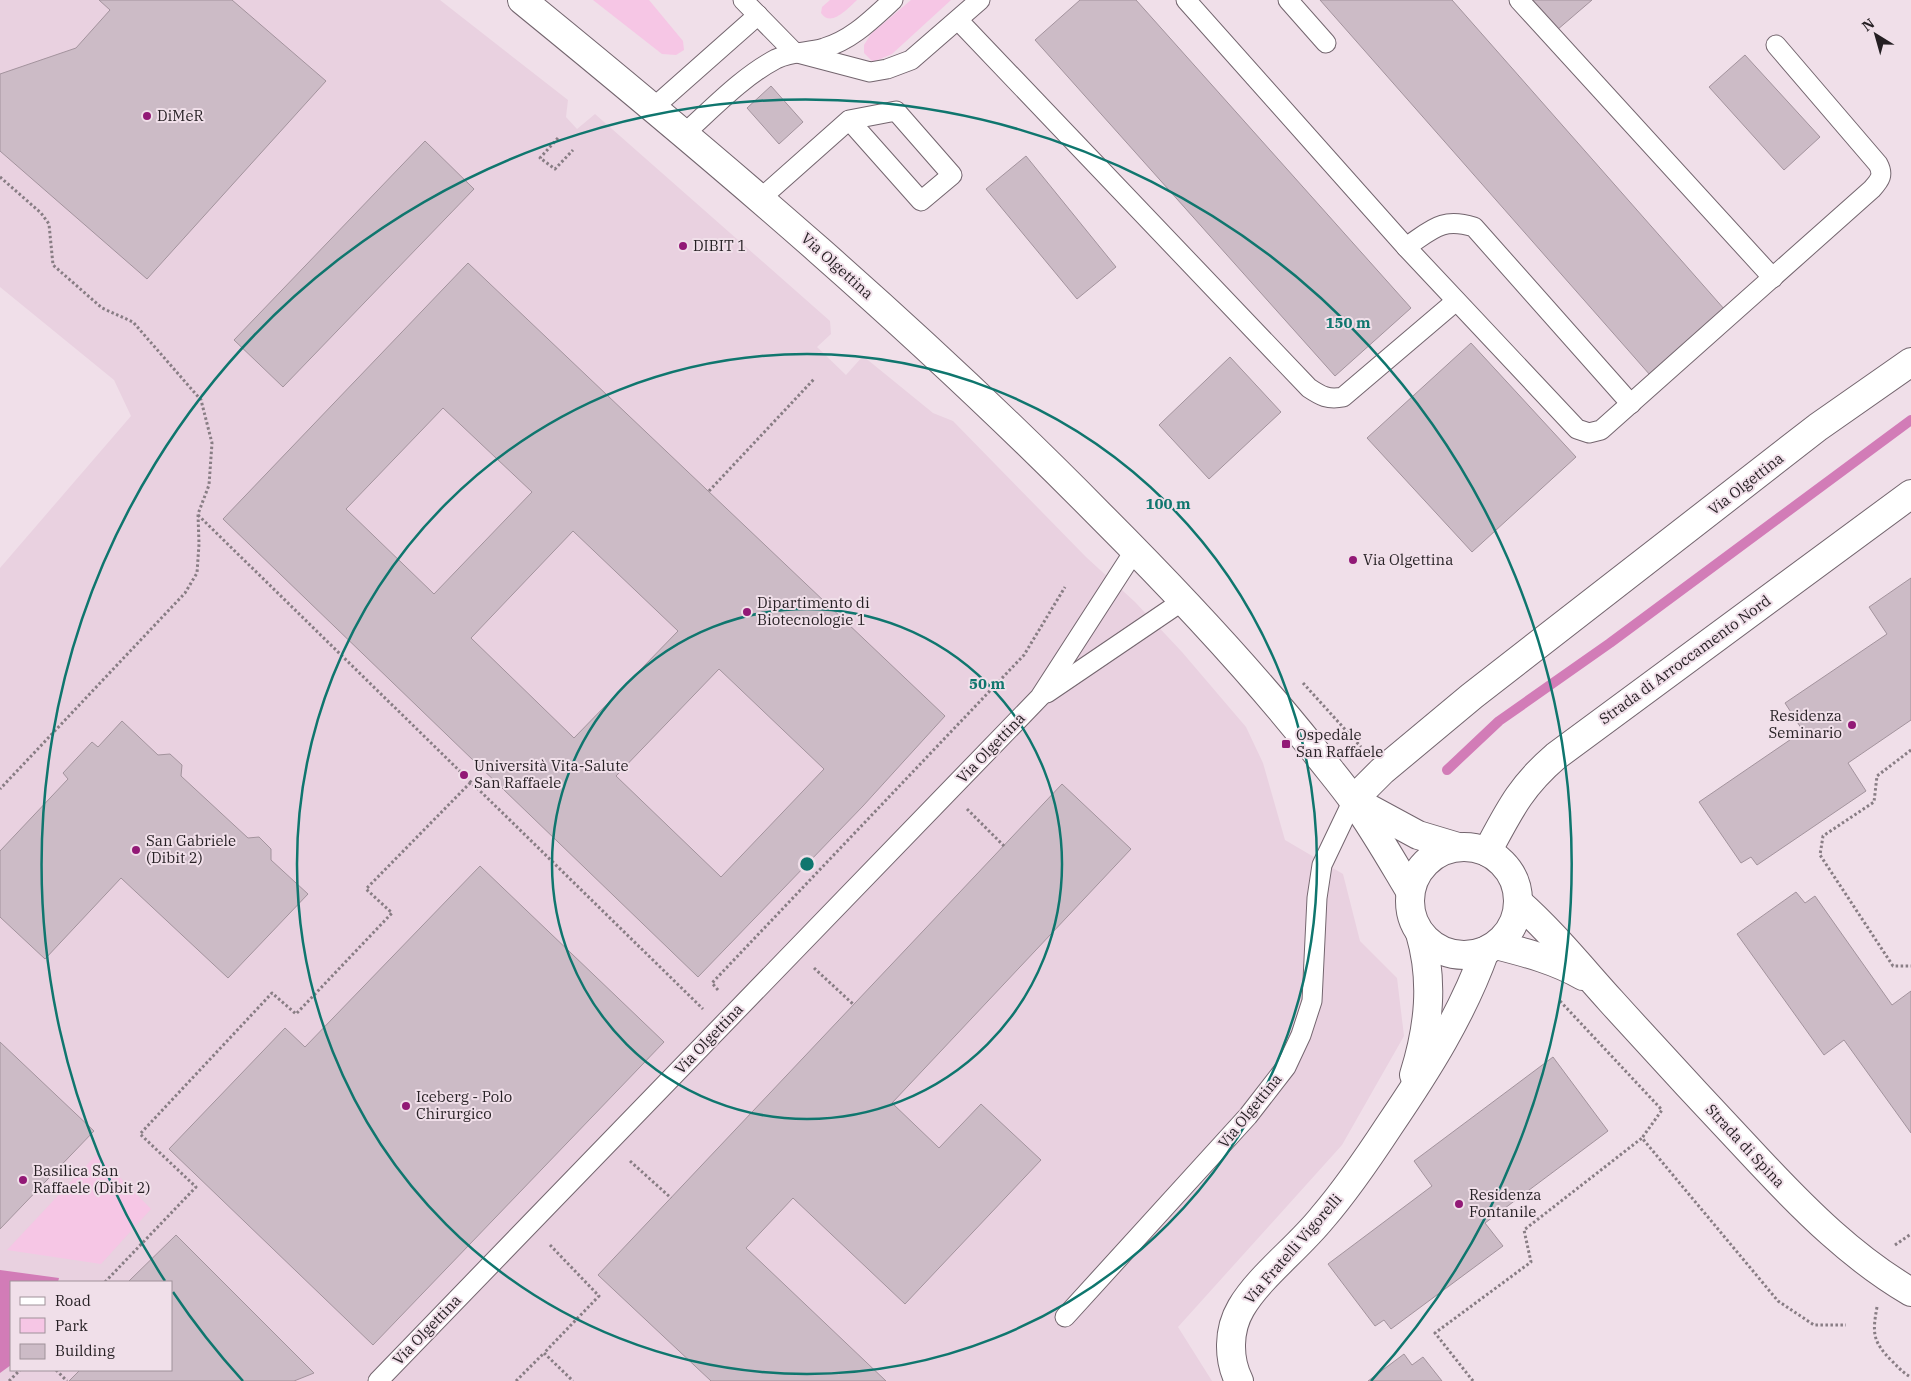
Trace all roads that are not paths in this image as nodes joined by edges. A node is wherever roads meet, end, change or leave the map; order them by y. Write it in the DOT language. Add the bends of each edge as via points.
graph roads {
  1 [pos="522,0"];
  2 [pos="743,0"];
  3 [pos="893,0"];
  4 [pos="980,0"];
  5 [pos="1186,0"];
  6 [pos="1288,0"];
  7 [pos="1519,0"];
  8 [pos="758,15"];
  9 [pos="958,20"];
  10 [pos="1326,43"];
  11 [pos="1776,45"];
  12 [pos="794,52"];
  13 [pos="653,108"];
  14 [pos="849,120"];
  15 [pos="684,134"];
  16 [pos="760,199"];
  17 [pos="1406,247"];
  18 [pos="1773,278"];
  19 [pos="1456,301"];
  20 [pos="1911,362"];
  21 [pos="1630,404"];
  22 [pos="1911,494"];
  23 [pos="1135,550"];
  24 [pos="1184,600"];
  25 [pos="1084,629"];
  26 [pos="1106,652"];
  27 [pos="1040,698"];
  28 [pos="1353,800"];
  29 [pos="1458,847"];
  30 [pos="1487,852"];
  31 [pos="1410,891"];
  32 [pos="1518,902"];
  33 [pos="1420,933"];
  34 [pos="1490,948"];
  35 [pos="1595,983"];
  36 [pos="1406,1102"];
  37 [pos="1911,1292"];
  38 [pos="1065,1317"];
  39 [pos="378,1381"];
  40 [pos="1239,1381"];
  1 -- 13 [label="street, Via Olgettina"];
  2 -- 8 [label="lane"];
  3 -- 12 [label="lane" via="839,42 825,48"];
  4 -- 9 [label="lane"];
  5 -- 17 [label="lane"];
  6 -- 10 [label="lane"];
  7 -- 18 [label="lane"];
  8 -- 12 [label="lane"];
  8 -- 13 [label="lane"];
  9 -- 12 [label="lane" via="911,60 887,69 870,72"];
  9 -- 19 [label="lane" via="1309,388 1324,398 1343,397"];
  11 -- 18 [label="lane" via="1878,164 1882,173 1872,190"];
  12 -- 15 [label="lane" via="763,67"];
  13 -- 15 [label="street, Via Olgettina"];
  14 -- 14 [label="lane" via="920,201 952,175 896,111"];
  14 -- 16 [label="lane"];
  15 -- 16 [label="street, Via Olgettina"];
  16 -- 23 [label="street, Via Olgettina" via="908,329 1040,454"];
  17 -- 19 [label="lane"];
  17 -- 21 [label="lane" via="1441,224 1456,222 1474,227"];
  18 -- 21 [label="lane"];
  19 -- 21 [label="lane" via="1576,429 1589,433 1601,430"];
  20 -- 28 [label="street, Via Olgettina" via="1818,427 1472,696 1382,770"];
  22 -- 30 [label="street, Strada di Arroccamento Nord" via="1556,756 1518,796"];
  23 -- 24 [label="street, Via Olgettina"];
  23 -- 25 [label="lane, Via Olgettina"];
  24 -- 26 [label="lane, Via Olgettina"];
  24 -- 28 [label="street, Via Olgettina" via="1280,708"];
  25 -- 26 [label="lane" via="1084,638 1092,649"];
  25 -- 27 [label="lane, Via Olgettina"];
  26 -- 27 [label="lane, Via Olgettina"];
  27 -- 39 [label="lane, Via Olgettina"];
  28 -- 29 [label="street, Via Olgettina" via="1418,835"];
  28 -- 31 [label="street, Via Olgettina"];
  28 -- 38 [label="lane, Via Olgettina" via="1322,865 1316,898 1312,1001 1286,1067 1253,1110"];
  29 -- 30 [label="street"];
  29 -- 31 [label="street" via="1431,857 1418,872"];
  30 -- 32 [label="street" via="1508,869 1515,881"];
  31 -- 33 [label="street" via="1411,912"];
  32 -- 34 [label="street" via="1508,933"];
  32 -- 35 [label="street, Strada di Spina" via="1552,934"];
  33 -- 34 [label="street" via="1444,952 1468,955"];
  33 -- 36 [label="street, Via Fratelli Vigorelli" via="1428,968 1428,1006 1419,1057"];
  34 -- 35 [label="street, Strada di Spina" via="1537,956 1565,966"];
  34 -- 36 [label="street, Via Fratelli Vigorelli" via="1431,1065"];
  35 -- 37 [label="street, Strada di Spina" via="1795,1199 1853,1252"];
  36 -- 40 [label="street, Via Fratelli Vigorelli" via="1327,1212 1240,1309 1232,1334 1231,1351"];
}
